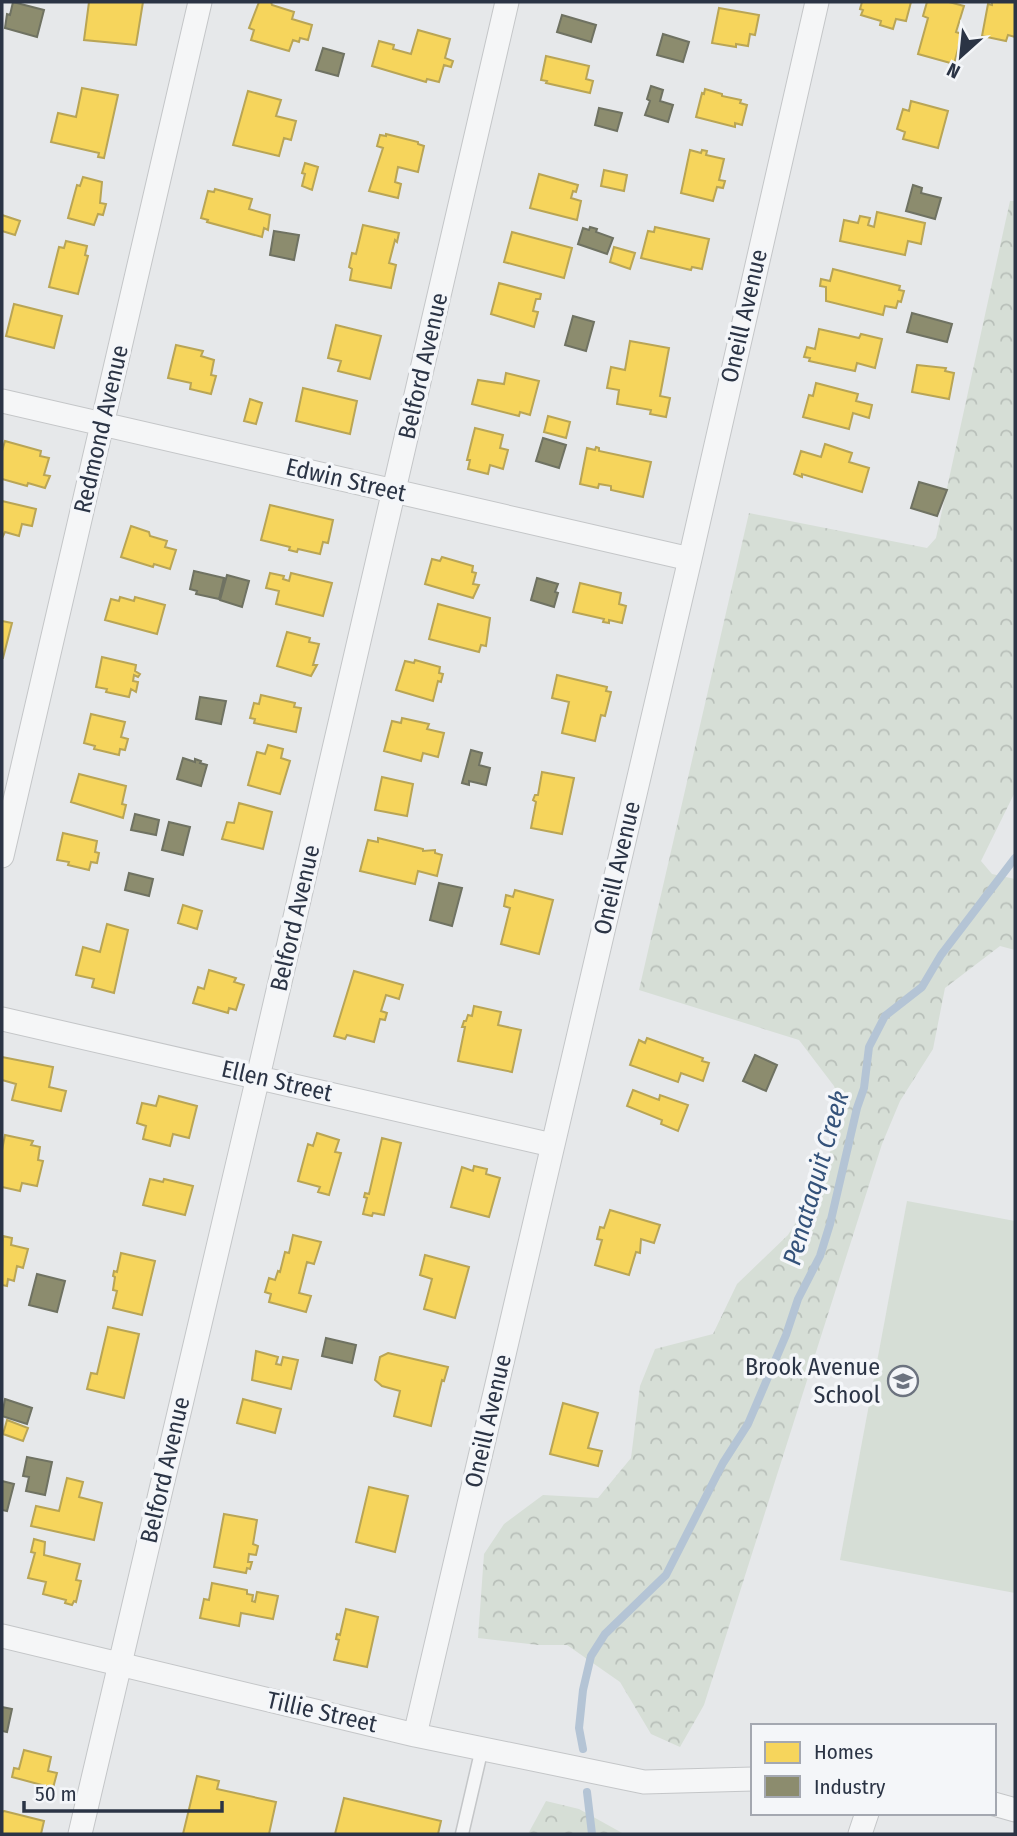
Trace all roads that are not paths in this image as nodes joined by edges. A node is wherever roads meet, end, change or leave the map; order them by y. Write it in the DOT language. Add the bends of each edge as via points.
graph roads {
  1 [pos="200,2"];
  2 [pos="507,2"];
  3 [pos="817,2"];
  4 [pos="2,401"];
  5 [pos="102,424"];
  6 [pos="394,491"];
  7 [pos="690,559"];
  8 [pos="2,856"];
  9 [pos="2,1018"];
  10 [pos="258,1077"];
  11 [pos="552,1145"];
  12 [pos="2,1636"];
  13 [pos="119,1664"];
  14 [pos="415,1735"];
  15 [pos="482,1748"];
  16 [pos="751,1779"];
  17 [pos="996,1805"];
  18 [pos="1015,1810"];
  19 [pos="866,1815"];
  20 [pos="80,1834"];
  21 [pos="462,1834"];
  22 [pos="860,1834"];
  1 -- 5 [label="street, Redmond Avenue"];
  2 -- 6 [label="street, Belford Avenue"];
  3 -- 7 [label="street, Oneill Avenue"];
  4 -- 5 [label="street, Edwin Street"];
  5 -- 6 [label="street, Edwin Street"];
  5 -- 8 [label="street, Redmond Avenue"];
  6 -- 7 [label="street, Edwin Street"];
  6 -- 10 [label="street, Belford Avenue"];
  7 -- 11 [label="street, Oneill Avenue"];
  9 -- 10 [label="street, Ellen Street"];
  10 -- 11 [label="street, Ellen Street"];
  10 -- 13 [label="street, Belford Avenue"];
  11 -- 14 [label="street, Oneill Avenue"];
  12 -- 13 [label="street, Tillie Street"];
  13 -- 14 [label="street, Tillie Street"];
  13 -- 20 [label="street, Belford Avenue"];
  14 -- 15 [label="street, Tillie Street"];
  15 -- 16 [label="street, Tillie Street" via="644,1782"];
  15 -- 21 [label="lane"];
  17 -- 18 [label="street"];
  19 -- 22 [label="street"];
}
